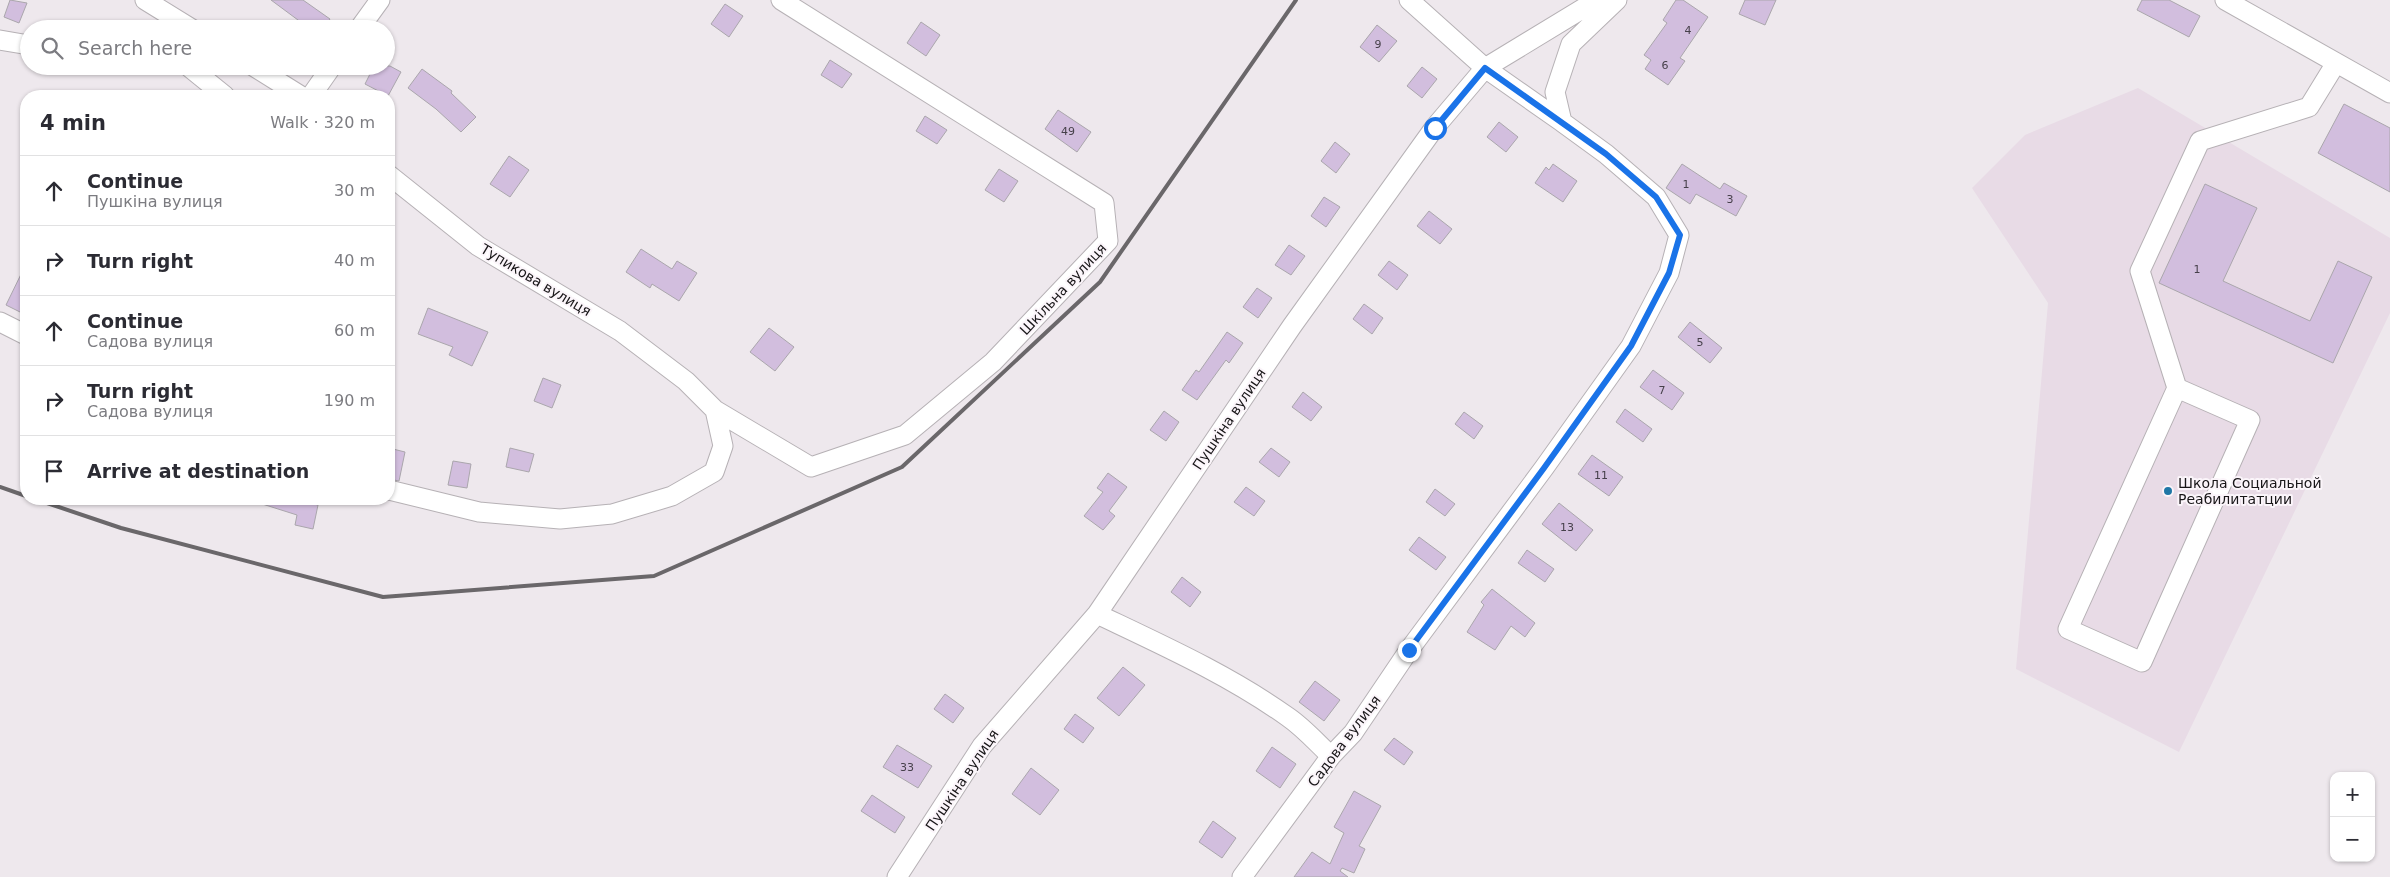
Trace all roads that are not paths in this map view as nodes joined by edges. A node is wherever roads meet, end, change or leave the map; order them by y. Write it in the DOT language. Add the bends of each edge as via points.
graph roads {
  1 [pos="145,0"];
  2 [pos="380,0"];
  3 [pos="780,0"];
  4 [pos="1409,0"];
  5 [pos="1598,0"];
  6 [pos="1617,0"];
  7 [pos="2224,0"];
  8 [pos="177,20"];
  9 [pos="366,20"];
  10 [pos="0,40"];
  11 [pos="20,43"];
  12 [pos="2336,63"];
  13 [pos="1485,68"];
  14 [pos="199,75"];
  15 [pos="268,75"];
  16 [pos="326,75"];
  17 [pos="218,90"];
  18 [pos="292,90"];
  19 [pos="315,90"];
  20 [pos="2390,93"];
  21 [pos="1562,122"];
  22 [pos="395,179"];
  23 [pos="0,322"];
  24 [pos="20,332"];
  25 [pos="2177,388"];
  26 [pos="715,410"];
  27 [pos="395,491"];
  28 [pos="1097,614"];
  29 [pos="1331,756"];
  30 [pos="897,877"];
  31 [pos="1242,877"];
  1 -- 8 [label="street"];
  2 -- 9 [label="street"];
  3 -- 26 [label="street, Шкільна вулиця" via="1104,203 1108,241 993,362 905,435 811,467"];
  4 -- 13 [label="street, Садова вулиця"];
  5 -- 13 [label="street, Пушкіна вулиця"];
  6 -- 21 [label="street" via="1571,44 1554,92"];
  7 -- 12 [label="street"];
  10 -- 11 [label="street"];
  12 -- 20 [label="street"];
  12 -- 25 [label="street" via="2309,107 2200,141 2140,271"];
  13 -- 21 [label="street, Садова вулиця"];
  13 -- 28 [label="street, Пушкіна вулиця" via="1435,128 1350,245"];
  14 -- 17 [label="street"];
  15 -- 18 [label="street"];
  16 -- 19 [label="street"];
  21 -- 29 [label="street, Садова вулиця" via="1656,197 1680,235 1669,273 1631,346 1409,650 1353,733"];
  22 -- 26 [label="street, Тупикова вулиця" via="478,246 620,331 686,381"];
  23 -- 24 [label="street"];
  25 -- 25 [label="street" via="2068,629 2142,662 2250,420"];
  26 -- 27 [label="street" via="723,446 714,472 672,496 612,514 560,519 479,512"];
  28 -- 29 [label="street" via="1243,688 1290,718"];
  28 -- 30 [label="street, Пушкіна вулиця" via="982,746"];
  29 -- 31 [label="street, Садова вулиця"];
}
